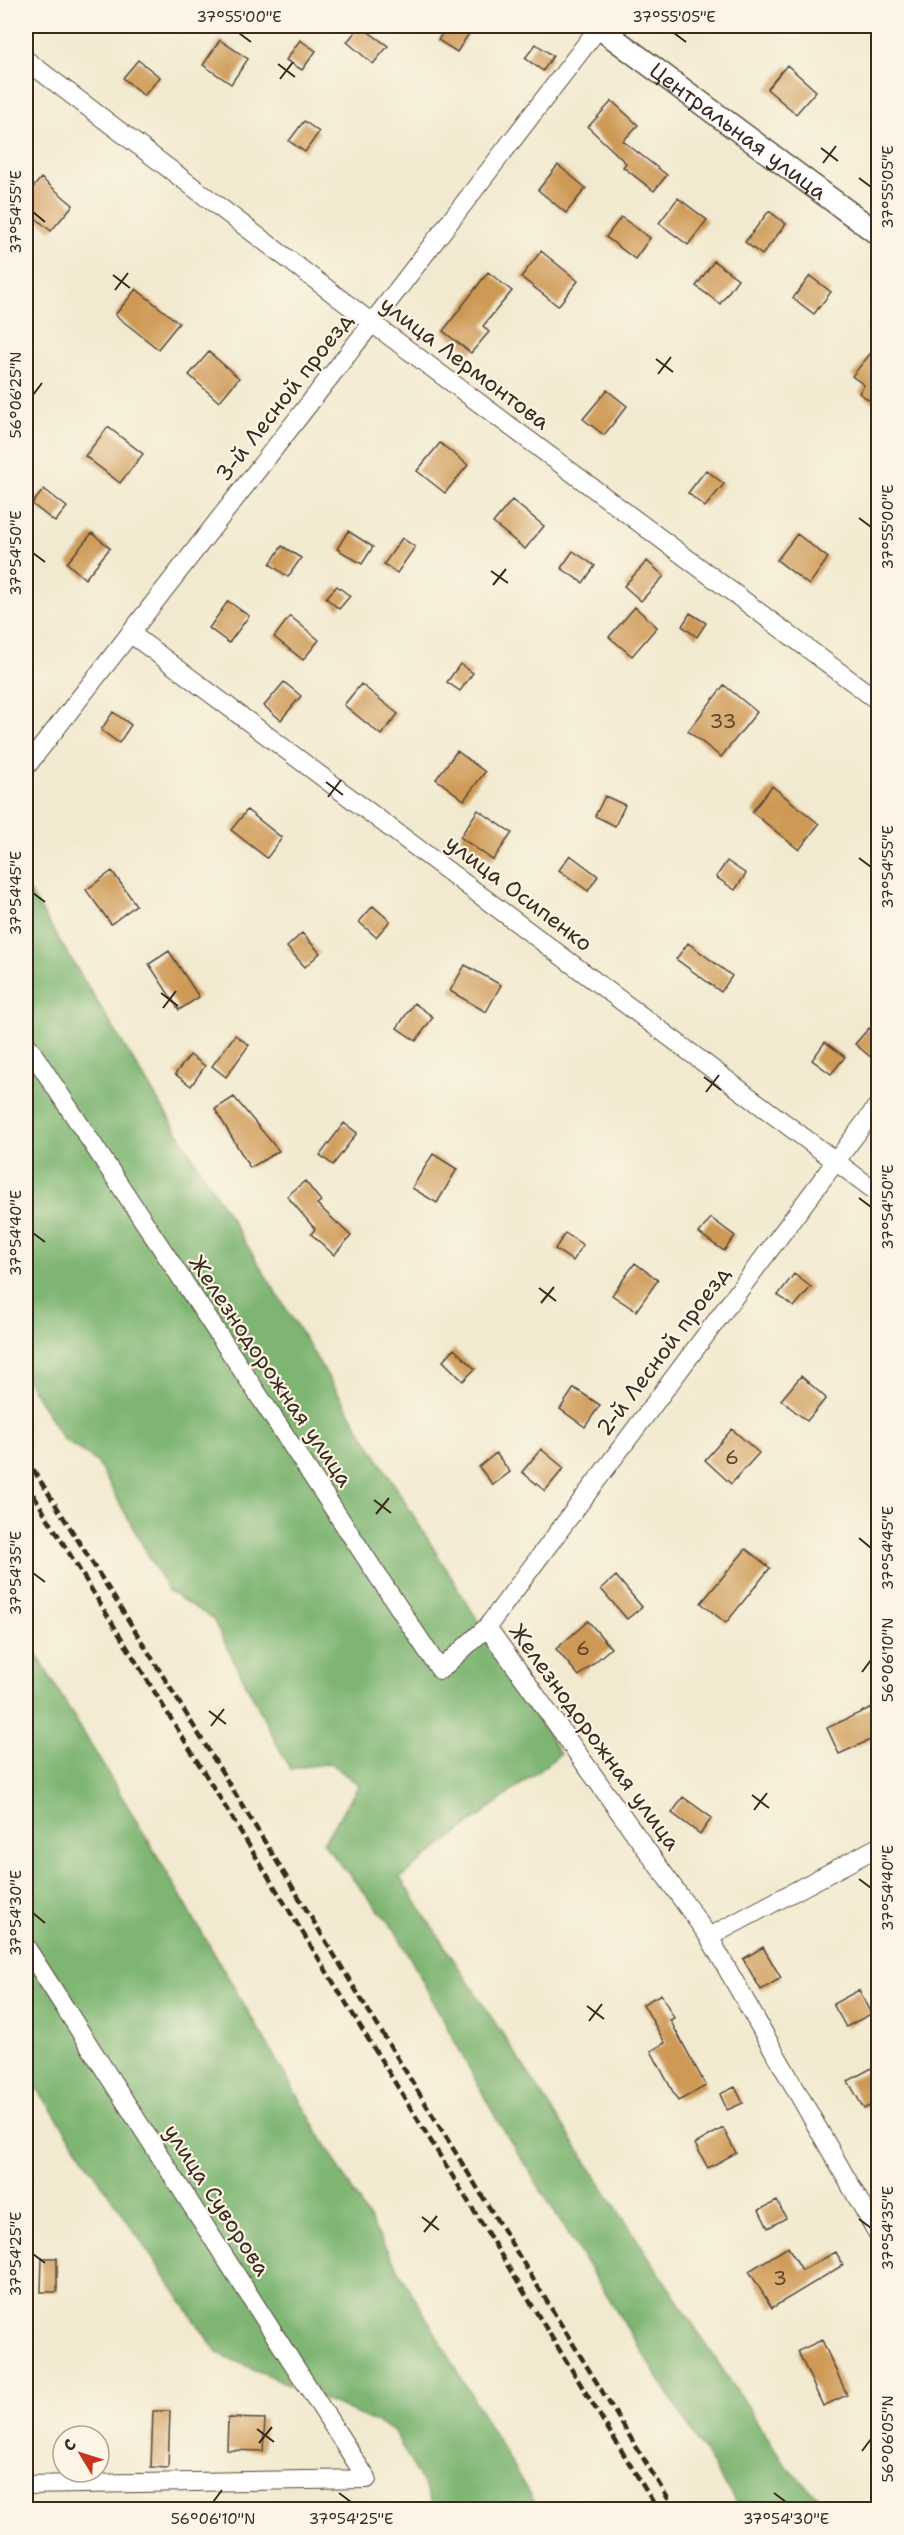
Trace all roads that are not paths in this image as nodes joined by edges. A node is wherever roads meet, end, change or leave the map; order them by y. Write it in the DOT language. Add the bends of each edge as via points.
graph roads {
  1 [pos="599,26"];
  2 [pos="26,60"];
  3 [pos="879,234"];
  4 [pos="372,323"];
  5 [pos="130,633"];
  6 [pos="879,701"];
  7 [pos="26,767"];
  8 [pos="26,1043"];
  9 [pos="879,1105"];
  10 [pos="836,1159"];
  11 [pos="879,1192"];
  12 [pos="487,1627"];
  13 [pos="879,1846"];
  14 [pos="709,1937"];
  15 [pos="26,1947"];
  16 [pos="879,2234"];
  17 [pos="26,2485"];
  1 -- 3 [label="street, Центральная улица"];
  1 -- 4 [label="street, 3-й Лесной проезд"];
  2 -- 4 [label="street, улица Лермонтова"];
  4 -- 5 [label="street, 3-й Лесной проезд"];
  4 -- 6 [label="street, улица Лермонтова"];
  5 -- 7 [label="street, 3-й Лесной проезд"];
  5 -- 10 [label="street, улица Осипенко"];
  8 -- 12 [label="street, Железнодорожная улица" via="440,1670"];
  9 -- 10 [label="street, 2-й Лесной проезд"];
  10 -- 11 [label="street, улица Осипенко"];
  10 -- 12 [label="street, 2-й Лесной проезд"];
  12 -- 14 [label="street, Железнодорожная улица"];
  13 -- 14 [label="street"];
  14 -- 16 [label="street, Железнодорожная улица"];
  15 -- 17 [label="street, улица Суворова" via="367,2480"];
}
